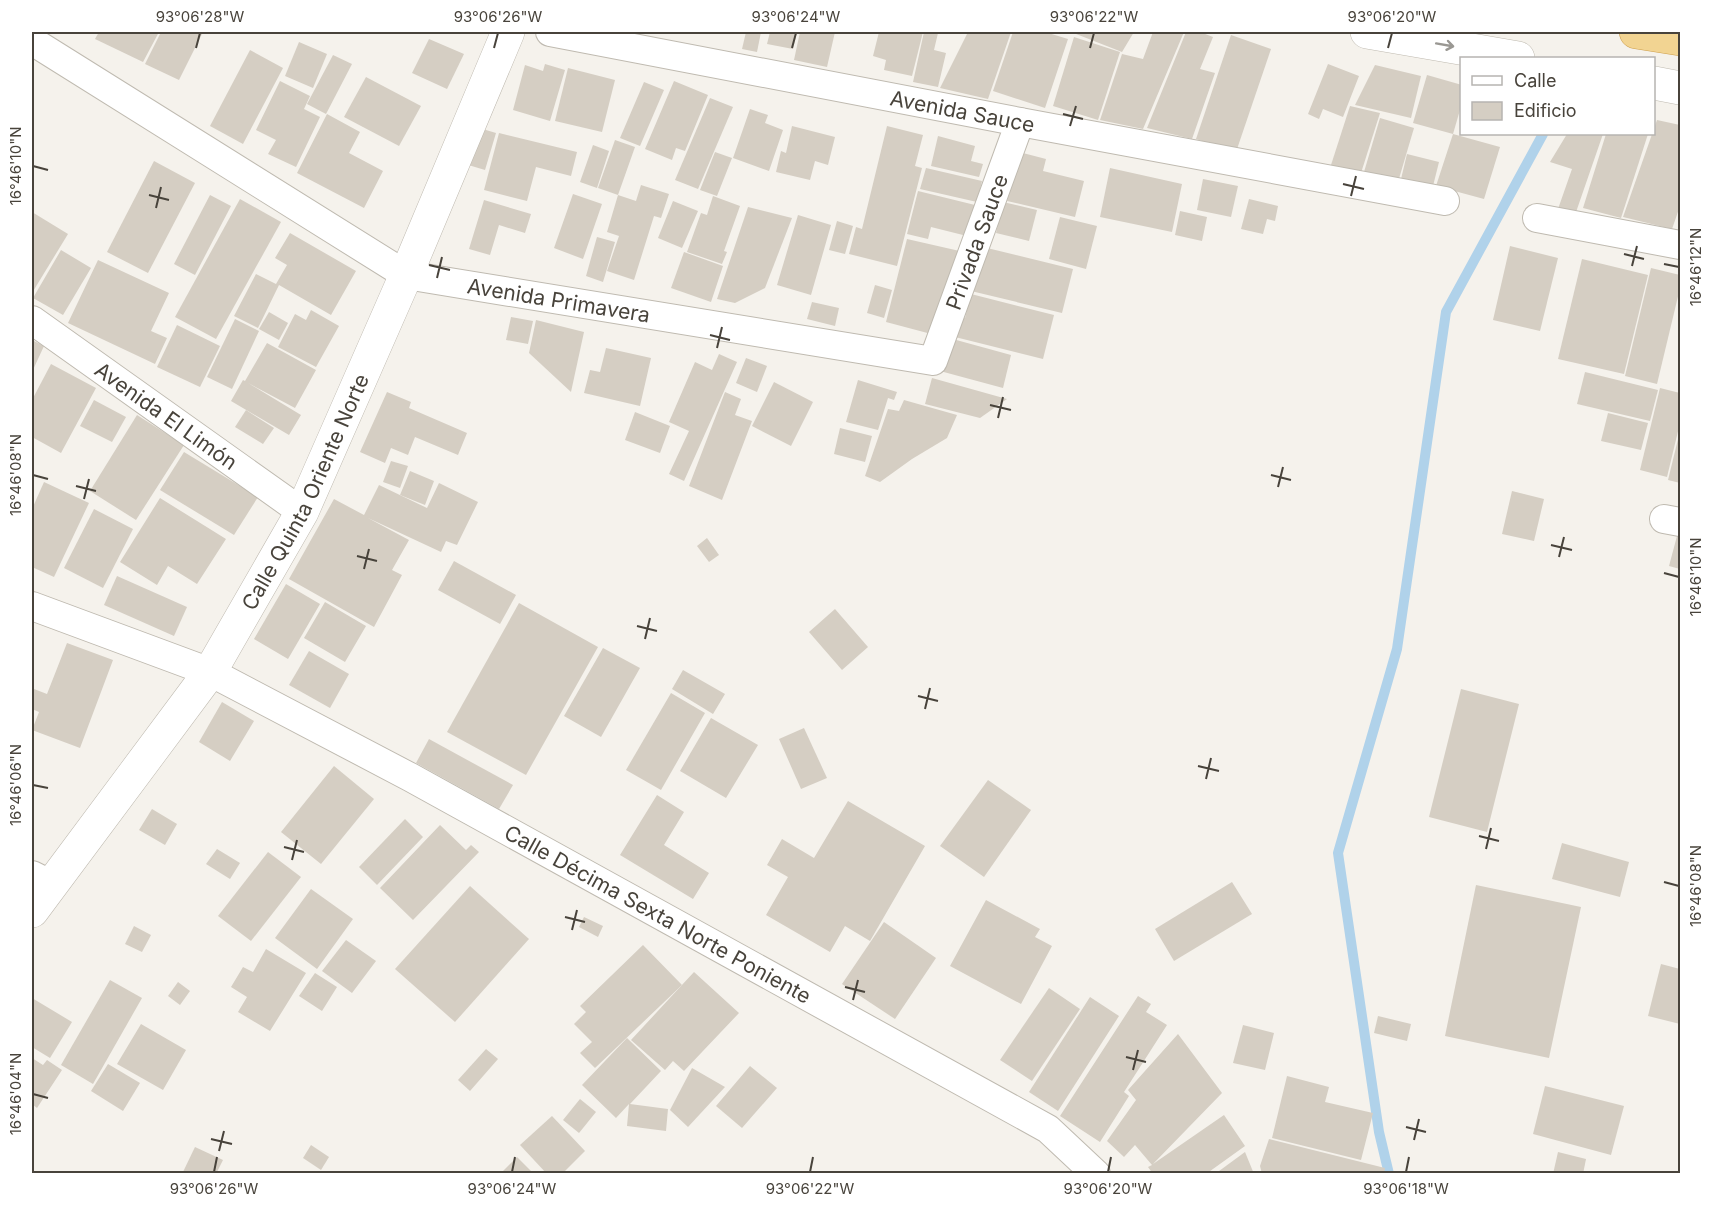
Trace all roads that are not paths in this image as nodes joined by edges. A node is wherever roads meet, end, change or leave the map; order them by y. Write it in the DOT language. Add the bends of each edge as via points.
graph roads {
  1 [pos="508,32"];
  2 [pos="550,32"];
  3 [pos="1367,32"];
  4 [pos="1636,32"];
  5 [pos="1680,39"];
  6 [pos="32,41"];
  7 [pos="1512,57"];
  8 [pos="1655,83"];
  9 [pos="1680,88"];
  10 [pos="1020,122"];
  11 [pos="1445,201"];
  12 [pos="1537,218"];
  13 [pos="1680,245"];
  14 [pos="406,275"];
  15 [pos="32,320"];
  16 [pos="933,361"];
  17 [pos="302,512"];
  18 [pos="32,606"];
  19 [pos="210,672"];
  20 [pos="42,880"];
  21 [pos="32,911"];
  22 [pos="1096,1173"];
  1 -- 14 [label="street, Calle Quinta Oriente Norte"];
  2 -- 10 [label="street, Avenida Sauce"];
  3 -- 7 [label="street, one-way"];
  4 -- 5 [label="highway"];
  6 -- 14 [label="street, Avenida Primavera"];
  8 -- 9 [label="street"];
  10 -- 11 [label="street, Avenida Sauce"];
  10 -- 16 [label="street, Privada Sauce"];
  12 -- 13 [label="street"];
  14 -- 16 [label="street, Avenida Primavera"];
  14 -- 17 [label="street, Calle Quinta Oriente Norte"];
  15 -- 17 [label="street, Avenida El Limón"];
  17 -- 19 [label="street, Calle Quinta Oriente Norte"];
  18 -- 19 [label="street, Calle Décima Sexta Norte Poniente"];
  19 -- 20 [label="street, Calle Quinta Oriente Norte"];
  19 -- 22 [label="street, Calle Décima Sexta Norte Poniente" via="410,777 1047,1129"];
  20 -- 21 [label="street, Calle Quinta Oriente Norte"];
}
